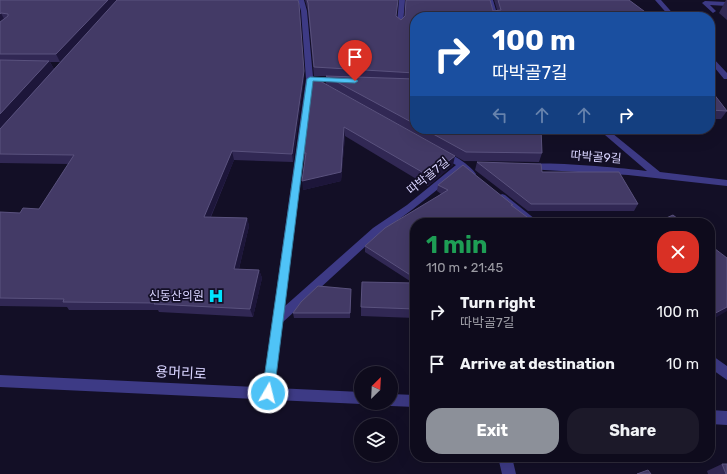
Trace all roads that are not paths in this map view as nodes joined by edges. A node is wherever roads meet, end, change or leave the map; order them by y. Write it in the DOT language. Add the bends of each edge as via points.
graph roads {
  1 [pos="301,0"];
  2 [pos="402,0"];
  3 [pos="490,0"];
  4 [pos="658,0"];
  5 [pos="727,4"];
  6 [pos="494,12"];
  7 [pos="669,12"];
  8 [pos="713,12"];
  9 [pos="400,24"];
  10 [pos="715,64"];
  11 [pos="727,77"];
  12 [pos="310,79"];
  13 [pos="348,81"];
  14 [pos="324,87"];
  15 [pos="608,134"];
  16 [pos="434,150"];
  17 [pos="462,165"];
  18 [pos="477,166"];
  19 [pos="522,166"];
  20 [pos="657,174"];
  21 [pos="480,180"];
  22 [pos="727,183"];
  23 [pos="492,189"];
  24 [pos="529,218"];
  25 [pos="278,320"];
  26 [pos="715,364"];
  27 [pos="727,374"];
  28 [pos="0,381"];
  29 [pos="268,393"];
  30 [pos="354,398"];
  31 [pos="398,400"];
  32 [pos="410,401"];
  33 [pos="715,417"];
  34 [pos="727,418"];
  35 [pos="506,462"];
  36 [pos="508,474"];
  1 -- 12 [label="street"];
  2 -- 9 [label="street"];
  3 -- 6 [label="street"];
  4 -- 7 [label="street"];
  5 -- 8 [label="street" via="705,3"];
  10 -- 11 [label="street"];
  12 -- 13 [label="street"];
  12 -- 14 [label="street"];
  12 -- 25 [label="street"];
  15 -- 20 [label="street"];
  16 -- 17 [label="street, 따박골7길"];
  17 -- 18 [label="street"];
  17 -- 21 [label="street"];
  17 -- 25 [label="street, 따박골7길" via="376,231"];
  19 -- 20 [label="street, 따박골9길" via="583,167"];
  20 -- 22 [label="street, 따박골9길"];
  23 -- 24 [label="street"];
  25 -- 29 [label="street"];
  26 -- 27 [label="street"];
  28 -- 29 [label="street, 용머리로"];
  29 -- 30 [label="street, 용머리로"];
  31 -- 32 [label="street"];
  33 -- 34 [label="street"];
  35 -- 36 [label="street"];
}
